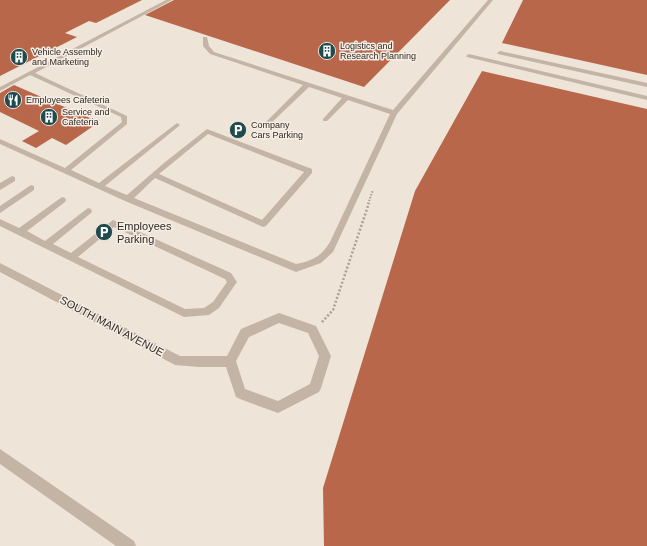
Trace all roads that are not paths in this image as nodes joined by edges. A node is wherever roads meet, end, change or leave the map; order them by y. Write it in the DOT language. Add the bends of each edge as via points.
graph roads {
  1 [pos="170,0"];
  2 [pos="490,0"];
  3 [pos="205,38"];
  4 [pos="500,53"];
  5 [pos="469,56"];
  6 [pos="30,73"];
  7 [pos="308,84"];
  8 [pos="647,85"];
  9 [pos="0,89"];
  10 [pos="347,97"];
  11 [pos="647,98"];
  12 [pos="394,113"];
  13 [pos="325,120"];
  14 [pos="177,125"];
  15 [pos="266,125"];
  16 [pos="0,141"];
  17 [pos="66,171"];
  18 [pos="154,175"];
  19 [pos="12,179"];
  20 [pos="100,186"];
  21 [pos="0,187"];
  22 [pos="31,188"];
  23 [pos="128,199"];
  24 [pos="62,200"];
  25 [pos="0,210"];
  26 [pos="88,211"];
  27 [pos="0,222"];
  28 [pos="20,232"];
  29 [pos="46,245"];
  30 [pos="72,257"];
  31 [pos="0,267"];
  32 [pos="230,361"];
  33 [pos="0,456"];
  34 [pos="120,543"];
  1 -- 6 [label="lane"];
  2 -- 12 [label="lane"];
  3 -- 7 [label="lane" via="206,46 212,53"];
  4 -- 8 [label="lane"];
  5 -- 11 [label="lane"];
  6 -- 9 [label="lane"];
  6 -- 17 [label="lane" via="126,119 125,123"];
  7 -- 10 [label="lane"];
  7 -- 15 [label="lane"];
  10 -- 12 [label="lane"];
  10 -- 13 [label="lane"];
  12 -- 23 [label="lane" via="334,244 328,255 312,265 296,268"];
  14 -- 20 [label="lane"];
  16 -- 17 [label="lane"];
  17 -- 20 [label="lane"];
  18 -- 18 [label="lane" via="263,224 309,171 207,131"];
  18 -- 23 [label="lane"];
  19 -- 21 [label="lane"];
  20 -- 23 [label="lane"];
  22 -- 25 [label="lane"];
  24 -- 28 [label="lane"];
  26 -- 29 [label="lane"];
  27 -- 28 [label="lane"];
  28 -- 29 [label="lane"];
  29 -- 30 [label="lane"];
  30 -- 30 [label="lane" via="113,223 228,276 232,282 216,305 206,312 184,313"];
  31 -- 32 [label="street, SOUTH MAIN AVENUE" via="179,361"];
  32 -- 32 [label="street" via="245,333 279,318 312,329 325,356 315,388 278,407 240,393"];
  33 -- 34 [label="street"];
}
